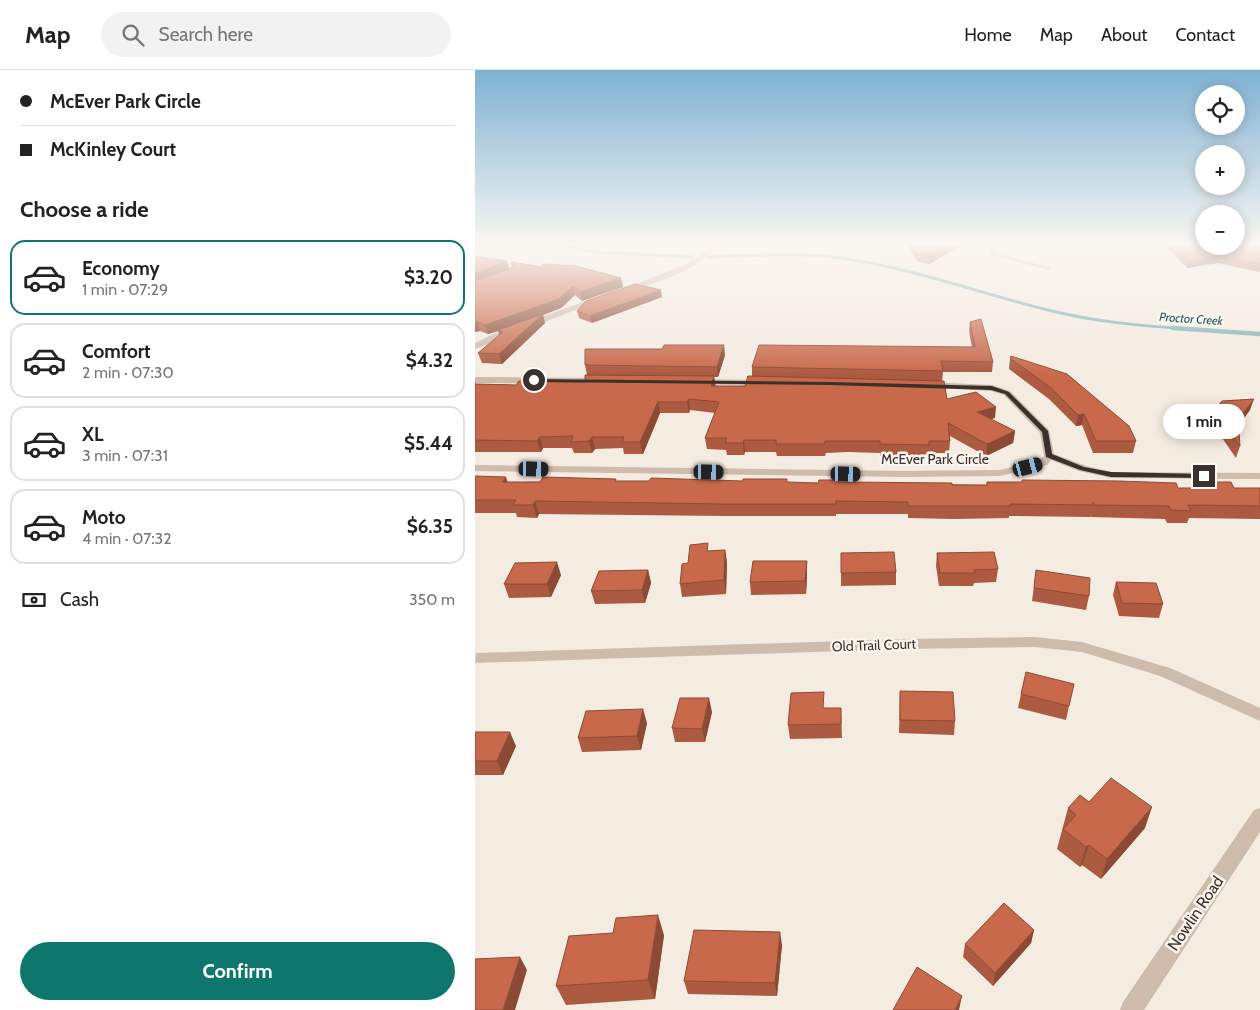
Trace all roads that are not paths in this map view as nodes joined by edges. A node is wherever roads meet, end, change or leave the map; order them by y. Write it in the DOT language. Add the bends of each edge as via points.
graph roads {
  1 [pos="633,287"];
  2 [pos="616,293"];
  3 [pos="607,297"];
  4 [pos="475,346"];
  5 [pos="475,380"];
  6 [pos="613,381"];
  7 [pos="692,382"];
  8 [pos="770,383"];
  9 [pos="915,385"];
  10 [pos="1049,456"];
  11 [pos="475,468"];
  12 [pos="1260,476"];
  13 [pos="476,658"];
  14 [pos="1260,715"];
  15 [pos="1260,816"];
  16 [pos="1131,1010"];
  1 -- 2 [label="street"];
  3 -- 4 [label="street"];
  5 -- 6 [label="street"];
  7 -- 8 [label="street"];
  9 -- 10 [label="street" via="992,388 1007,393 1045,432"];
  10 -- 11 [label="street, McEver Park Circle" via="1043,462 1000,473"];
  10 -- 12 [label="street" via="1083,469 1111,474"];
  13 -- 14 [label="street, Old Trail Court" via="1035,642 1082,647 1165,672"];
  15 -- 16 [label="street, Nowlin Road"];
}
